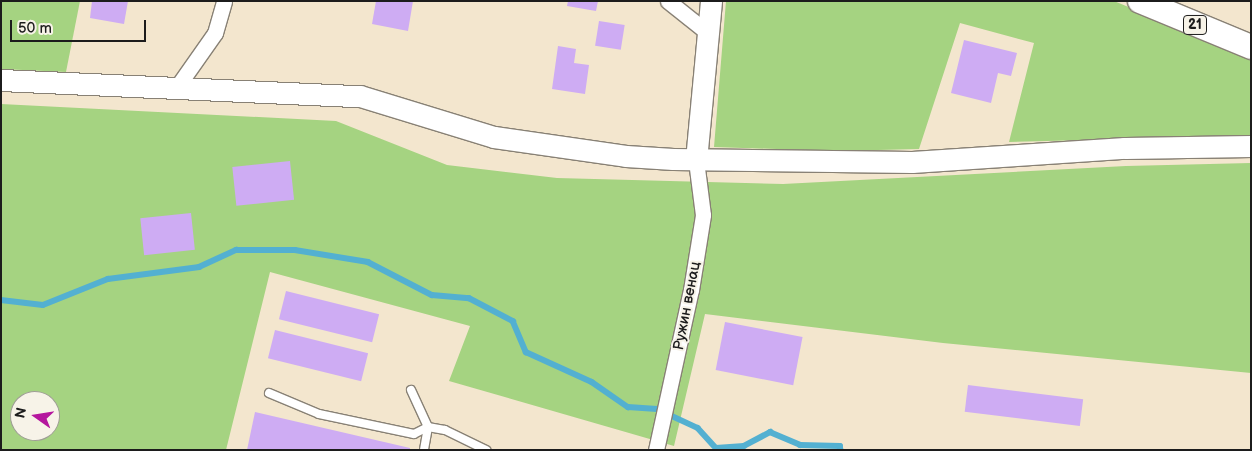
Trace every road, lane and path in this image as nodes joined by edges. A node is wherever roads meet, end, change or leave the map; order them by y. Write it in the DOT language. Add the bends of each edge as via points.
graph roads {
  1 [pos="224,1"];
  2 [pos="668,1"];
  3 [pos="711,1"];
  4 [pos="1140,1"];
  5 [pos="707,32"];
  6 [pos="1251,47"];
  7 [pos="1,80"];
  8 [pos="177,87"];
  9 [pos="1251,146"];
  10 [pos="696,160"];
  11 [pos="411,390"];
  12 [pos="269,393"];
  13 [pos="428,427"];
  14 [pos="424,450"];
  15 [pos="486,450"];
  16 [pos="656,450"];
  1 -- 8 [label="street" via="215,33"];
  2 -- 5 [label="street"];
  3 -- 5 [label="main road"];
  4 -- 6 [label="main road, 21"];
  5 -- 10 [label="main road"];
  7 -- 8 [label="main road"];
  8 -- 10 [label="main road" via="360,96 494,137 626,156"];
  9 -- 10 [label="main road" via="1125,148 912,162"];
  10 -- 16 [label="street, Ружин венац" via="703,215 691,290"];
  11 -- 13 [label="lane"];
  12 -- 13 [label="lane" via="319,414 414,434"];
  13 -- 14 [label="lane"];
  13 -- 15 [label="lane" via="445,430"];
}
